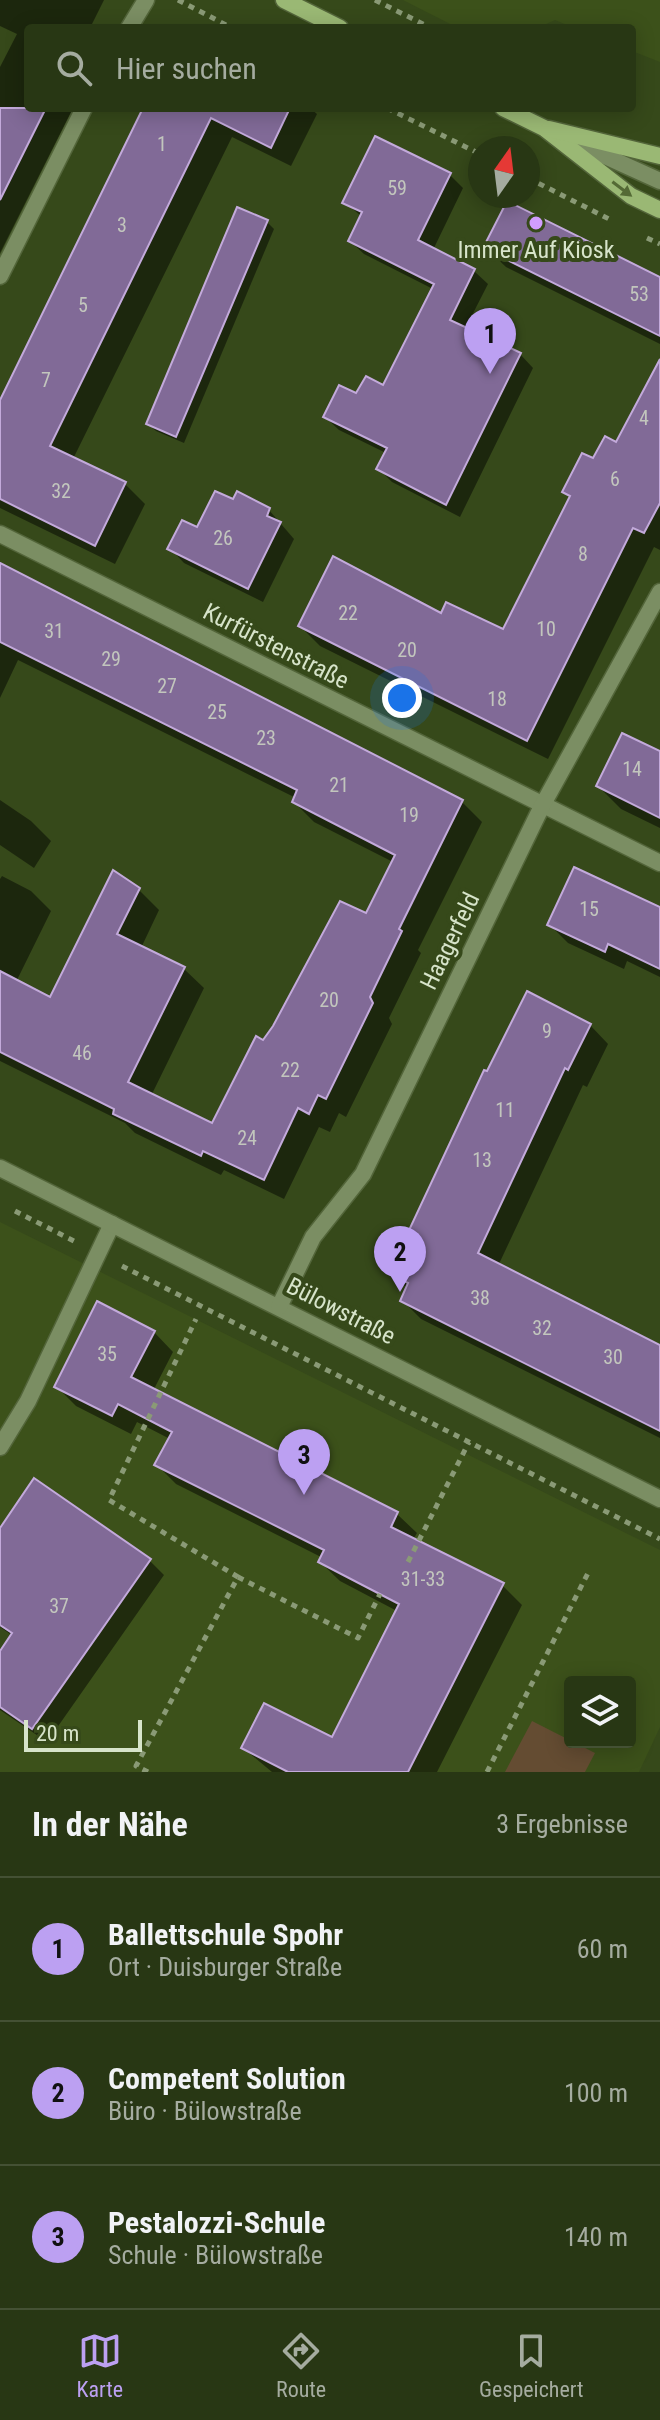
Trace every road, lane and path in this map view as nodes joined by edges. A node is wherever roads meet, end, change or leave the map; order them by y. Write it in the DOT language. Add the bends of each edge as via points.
graph roads {
  1 [pos="146,0"];
  2 [pos="178,0"];
  3 [pos="284,0"];
  4 [pos="375,0"];
  5 [pos="131,24"];
  6 [pos="224,24"];
  7 [pos="332,24"];
  8 [pos="423,24"];
  9 [pos="82,112"];
  10 [pos="395,112"];
  11 [pos="511,112"];
  12 [pos="544,128"];
  13 [pos="468,148"];
  14 [pos="660,156"];
  15 [pos="660,181"];
  16 [pos="540,184"];
  17 [pos="660,210"];
  18 [pos="620,225"];
  19 [pos="634,231"];
  20 [pos="660,244"];
  21 [pos="0,276"];
  22 [pos="0,534"];
  23 [pos="660,592"];
  24 [pos="542,806"];
  25 [pos="660,863"];
  26 [pos="0,1168"];
  27 [pos="14,1211"];
  28 [pos="112,1224"];
  29 [pos="98,1253"];
  30 [pos="279,1307"];
  31 [pos="196,1319"];
  32 [pos="469,1442"];
  33 [pos="0,1447"];
  34 [pos="660,1499"];
  35 [pos="660,1539"];
  36 [pos="408,1562"];
  37 [pos="588,1573"];
  38 [pos="238,1577"];
  39 [pos="380,1594"];
  40 [pos="148,1772"];
  41 [pos="487,1772"];
  1 -- 5 [label="street"];
  2 -- 6 [label="path"];
  3 -- 7 [label="main road"];
  4 -- 8 [label="path"];
  9 -- 21 [label="street"];
  10 -- 13 [label="path"];
  11 -- 12 [label="main road"];
  12 -- 14 [label="main road"];
  12 -- 15 [label="street"];
  12 -- 17 [label="main road, one-way" via="631,196"];
  16 -- 18 [label="path"];
  19 -- 20 [label="path"];
  22 -- 24 [label="street, Kurfürstenstraße"];
  23 -- 24 [label="street, Haagerfeld"];
  24 -- 25 [label="street, Kurfürstenstraße"];
  24 -- 30 [label="street, Haagerfeld" via="363,1174 313,1237"];
  26 -- 28 [label="street, Bülowstraße"];
  27 -- 29 [label="path"];
  28 -- 29 [label="street"];
  28 -- 30 [label="street, Bülowstraße"];
  29 -- 32 [label="path"];
  29 -- 33 [label="street" via="28,1401"];
  30 -- 34 [label="street, Bülowstraße"];
  31 -- 38 [label="path" via="109,1500"];
  32 -- 35 [label="path"];
  32 -- 36 [label="path"];
  37 -- 41 [label="path"];
  38 -- 39 [label="path" via="358,1638"];
  38 -- 40 [label="path" via="136,1766"];
}
